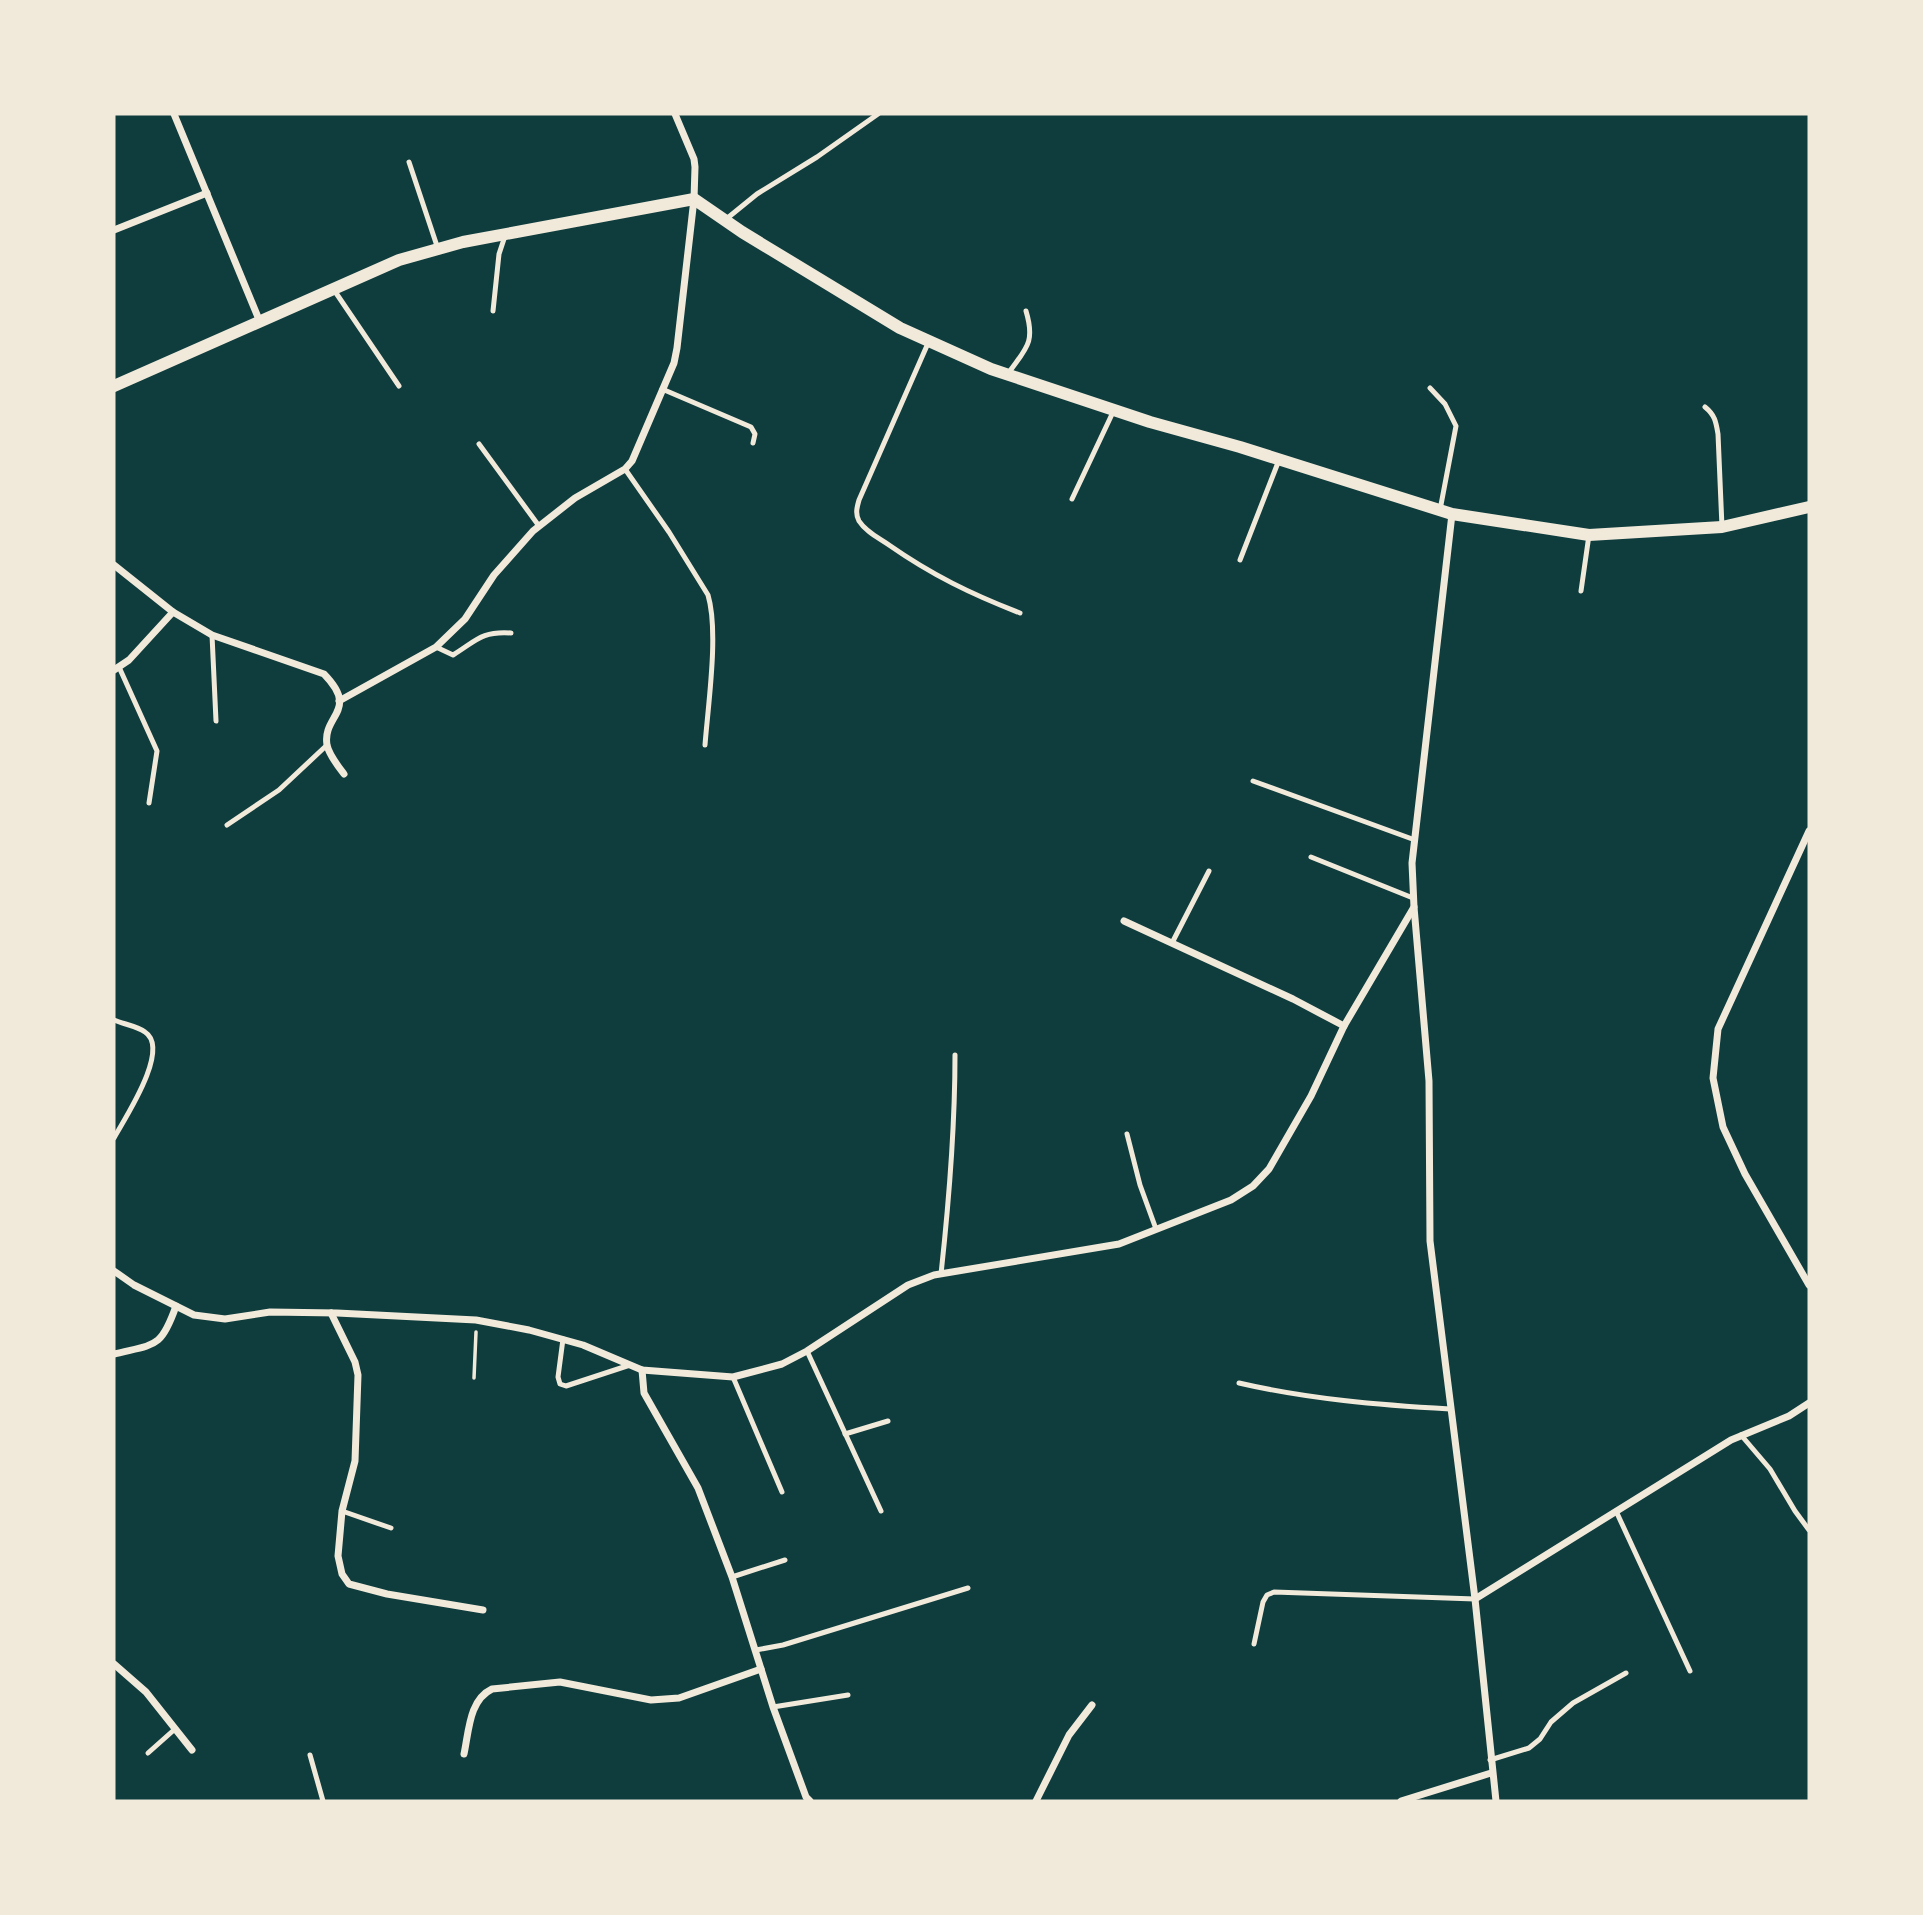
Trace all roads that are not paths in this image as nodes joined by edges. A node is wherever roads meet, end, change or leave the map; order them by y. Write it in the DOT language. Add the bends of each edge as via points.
graph roads {
  1 [pos="174,114"];
  2 [pos="675,114"];
  3 [pos="878,114"];
  4 [pos="409,162"];
  5 [pos="207,193"];
  6 [pos="694,199"];
  7 [pos="726,220"];
  8 [pos="114,230"];
  9 [pos="506,233"];
  10 [pos="439,249"];
  11 [pos="334,290"];
  12 [pos="493,311"];
  13 [pos="1026,311"];
  14 [pos="260,322"];
  15 [pos="929,341"];
  16 [pos="1007,375"];
  17 [pos="114,386"];
  18 [pos="399,386"];
  19 [pos="1430,388"];
  20 [pos="662,389"];
  21 [pos="1705,407"];
  22 [pos="1114,411"];
  23 [pos="753,443"];
  24 [pos="479,444"];
  25 [pos="1279,460"];
  26 [pos="625,469"];
  27 [pos="1072,499"];
  28 [pos="1809,507"];
  29 [pos="1446,512"];
  30 [pos="539,526"];
  31 [pos="1722,527"];
  32 [pos="1589,534"];
  33 [pos="1240,560"];
  34 [pos="114,565"];
  35 [pos="1581,591"];
  36 [pos="173,612"];
  37 [pos="1020,613"];
  38 [pos="511,633"];
  39 [pos="212,635"];
  40 [pos="436,647"];
  41 [pos="116,669"];
  42 [pos="339,701"];
  43 [pos="216,721"];
  44 [pos="327,745"];
  45 [pos="705,746"];
  46 [pos="344,774"];
  47 [pos="1252,781"];
  48 [pos="149,803"];
  49 [pos="227,825"];
  50 [pos="1809,831"];
  51 [pos="1415,840"];
  52 [pos="1311,857"];
  53 [pos="1209,871"];
  54 [pos="1413,898"];
  55 [pos="1414,907"];
  56 [pos="1124,921"];
  57 [pos="1172,943"];
  58 [pos="114,1020"];
  59 [pos="1344,1027"];
  60 [pos="955,1055"];
  61 [pos="1127,1134"];
  62 [pos="114,1138"];
  63 [pos="1156,1229"];
  64 [pos="114,1271"];
  65 [pos="942,1274"];
  66 [pos="1809,1285"];
  67 [pos="176,1306"];
  68 [pos="331,1313"];
  69 [pos="563,1339"];
  70 [pos="807,1351"];
  71 [pos="114,1354"];
  72 [pos="630,1366"];
  73 [pos="642,1370"];
  74 [pos="733,1377"];
  75 [pos="1239,1383"];
  76 [pos="1809,1403"];
  77 [pos="1450,1409"];
  78 [pos="888,1421"];
  79 [pos="845,1434"];
  80 [pos="1741,1435"];
  81 [pos="782,1492"];
  82 [pos="342,1511"];
  83 [pos="881,1511"];
  84 [pos="1616,1511"];
  85 [pos="391,1528"];
  86 [pos="1809,1530"];
  87 [pos="785,1560"];
  88 [pos="732,1577"];
  89 [pos="968,1588"];
  90 [pos="1475,1599"];
  91 [pos="483,1610"];
  92 [pos="1254,1644"];
  93 [pos="756,1650"];
  94 [pos="114,1664"];
  95 [pos="761,1669"];
  96 [pos="1690,1671"];
  97 [pos="1626,1673"];
  98 [pos="848,1695"];
  99 [pos="1091,1705"];
  100 [pos="773,1707"];
  101 [pos="175,1729"];
  102 [pos="192,1750"];
  103 [pos="148,1753"];
  104 [pos="464,1754"];
  105 [pos="310,1755"];
  106 [pos="1490,1760"];
  107 [pos="1491,1773"];
  108 [pos="323,1801"];
  109 [pos="810,1801"];
  110 [pos="1036,1801"];
  111 [pos="1401,1801"];
  112 [pos="1496,1801"];
  1 -- 5 [label="street"];
  2 -- 6 [label="street" via="694,159"];
  3 -- 7 [label="lane" via="757,194"];
  4 -- 10 [label="lane"];
  5 -- 8 [label="street"];
  5 -- 14 [label="street"];
  6 -- 7 [label="street"];
  6 -- 9 [label="street"];
  6 -- 20 [label="street" via="677,348"];
  7 -- 15 [label="street" via="900,328"];
  9 -- 10 [label="street"];
  9 -- 12 [label="lane"];
  10 -- 11 [label="street" via="399,260"];
  11 -- 14 [label="street"];
  11 -- 18 [label="lane"];
  13 -- 16 [label="lane" via="1030,343"];
  14 -- 17 [label="street"];
  15 -- 16 [label="street"];
  15 -- 37 [label="lane" via="859,500 858,519 869,532 926,571"];
  16 -- 22 [label="street"];
  19 -- 29 [label="lane" via="1456,426"];
  20 -- 23 [label="lane" via="751,427"];
  20 -- 26 [label="street"];
  21 -- 31 [label="lane" via="1716,421 1718,434"];
  22 -- 25 [label="street"];
  22 -- 27 [label="lane"];
  24 -- 30 [label="lane"];
  25 -- 29 [label="street"];
  25 -- 33 [label="lane"];
  26 -- 30 [label="street"];
  26 -- 45 [label="lane" via="708,595 712,639"];
  28 -- 31 [label="street"];
  29 -- 32 [label="street"];
  29 -- 51 [label="street"];
  30 -- 40 [label="street" via="494,575 465,619"];
  31 -- 32 [label="street"];
  32 -- 35 [label="lane"];
  34 -- 36 [label="street"];
  36 -- 39 [label="street"];
  36 -- 41 [label="street"];
  38 -- 40 [label="lane" via="482,635 453,655"];
  39 -- 42 [label="street" via="324,674 340,695"];
  39 -- 43 [label="lane"];
  40 -- 42 [label="street"];
  41 -- 48 [label="lane" via="157,751"];
  42 -- 44 [label="street"];
  44 -- 46 [label="street"];
  44 -- 49 [label="lane" via="279,790"];
  47 -- 51 [label="lane"];
  50 -- 66 [label="street" via="1718,1030 1713,1078 1723,1127"];
  51 -- 54 [label="street"];
  52 -- 54 [label="lane"];
  53 -- 57 [label="lane"];
  54 -- 55 [label="street"];
  55 -- 59 [label="street"];
  55 -- 77 [label="street" via="1429,1081 1430,1241"];
  56 -- 57 [label="street"];
  57 -- 59 [label="street"];
  58 -- 62 [label="lane" via="146,1032 152,1041 153,1059"];
  59 -- 63 [label="street" via="1311,1097 1269,1169 1231,1200"];
  60 -- 65 [label="lane" via="952,1170"];
  61 -- 63 [label="lane"];
  63 -- 65 [label="street" via="1119,1244"];
  64 -- 67 [label="street"];
  65 -- 70 [label="street" via="908,1285"];
  67 -- 68 [label="street" via="194,1315 225,1319 270,1312"];
  67 -- 71 [label="street" via="162,1338 153,1345"];
  68 -- 69 [label="street" via="476,1320"];
  68 -- 82 [label="street" via="358,1375 355,1461"];
  69 -- 72 [label="street"];
  69 -- 72 [label="lane" via="560,1384"];
  70 -- 74 [label="street" via="782,1364"];
  70 -- 79 [label="lane"];
  72 -- 73 [label="street"];
  73 -- 74 [label="street"];
  73 -- 88 [label="street" via="644,1393 698,1488"];
  74 -- 81 [label="lane"];
  75 -- 77 [label="lane" via="1373,1404"];
  76 -- 80 [label="street"];
  77 -- 90 [label="street"];
  78 -- 79 [label="lane"];
  79 -- 83 [label="lane"];
  80 -- 84 [label="street"];
  80 -- 86 [label="lane" via="1770,1469"];
  82 -- 85 [label="lane"];
  82 -- 91 [label="street" via="338,1556 349,1584"];
  84 -- 90 [label="street"];
  84 -- 96 [label="lane"];
  87 -- 88 [label="lane"];
  88 -- 93 [label="street"];
  89 -- 93 [label="lane"];
  90 -- 92 [label="lane" via="1274,1592 1263,1602"];
  90 -- 106 [label="street"];
  93 -- 95 [label="street"];
  94 -- 101 [label="street" via="141,1687"];
  95 -- 100 [label="street"];
  95 -- 104 [label="street" via="670,1699 651,1700 560,1682 492,1689 475,1704"];
  97 -- 106 [label="lane" via="1573,1703 1529,1748"];
  98 -- 100 [label="lane"];
  99 -- 110 [label="street" via="1069,1735"];
  100 -- 109 [label="street"];
  101 -- 102 [label="street"];
  101 -- 103 [label="lane"];
  105 -- 108 [label="lane"];
  106 -- 107 [label="street"];
  107 -- 111 [label="street"];
  107 -- 112 [label="street"];
}
